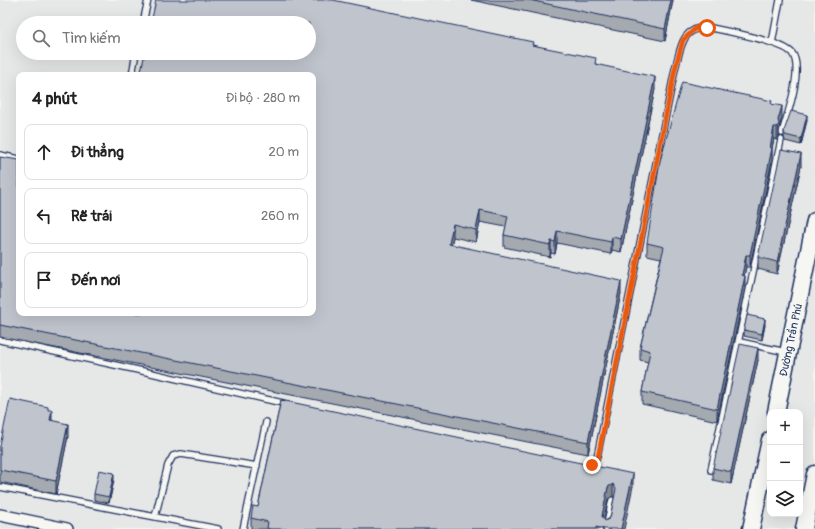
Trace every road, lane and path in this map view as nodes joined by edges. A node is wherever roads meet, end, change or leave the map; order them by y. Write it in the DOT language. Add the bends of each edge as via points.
graph roads {
  1 [pos="148,0"];
  2 [pos="780,0"];
  3 [pos="145,16"];
  4 [pos="772,43"];
  5 [pos="135,60"];
  6 [pos="133,72"];
  7 [pos="782,133"];
  8 [pos="781,140"];
  9 [pos="0,155"];
  10 [pos="16,158"];
  11 [pos="815,221"];
  12 [pos="0,340"];
  13 [pos="740,342"];
  14 [pos="788,352"];
  15 [pos="294,406"];
  16 [pos="777,409"];
  17 [pos="266,422"];
  18 [pos="769,445"];
  19 [pos="257,466"];
  20 [pos="577,466"];
  21 [pos="711,470"];
  22 [pos="815,474"];
  23 [pos="0,487"];
  24 [pos="764,497"];
  25 [pos="612,500"];
  26 [pos="808,506"];
  27 [pos="0,515"];
  28 [pos="155,517"];
  29 [pos="67,529"];
  30 [pos="218,529"];
  31 [pos="243,529"];
  32 [pos="606,529"];
  33 [pos="751,529"];
  34 [pos="804,529"];
  1 -- 3 [label="lane"];
  2 -- 4 [label="lane"];
  4 -- 7 [label="lane" via="779,44 791,52 795,59 793,93"];
  4 -- 20 [label="lane" via="707,28 696,28 683,40 675,69 598,457 592,465"];
  5 -- 6 [label="lane"];
  8 -- 13 [label="lane"];
  9 -- 10 [label="lane"];
  11 -- 14 [label="main road, Đường Trần Phú"];
  12 -- 15 [label="lane"];
  13 -- 14 [label="lane"];
  13 -- 21 [label="lane"];
  14 -- 16 [label="main road, Đường Trần Phú"];
  17 -- 19 [label="lane"];
  18 -- 24 [label="main road"];
  19 -- 28 [label="lane" via="181,454 173,456 168,465"];
  19 -- 31 [label="lane"];
  22 -- 26 [label="main road"];
  23 -- 28 [label="lane"];
  24 -- 33 [label="main road"];
  25 -- 32 [label="lane"];
  26 -- 34 [label="main road"];
  27 -- 29 [label="street"];
  28 -- 30 [label="lane"];
}
